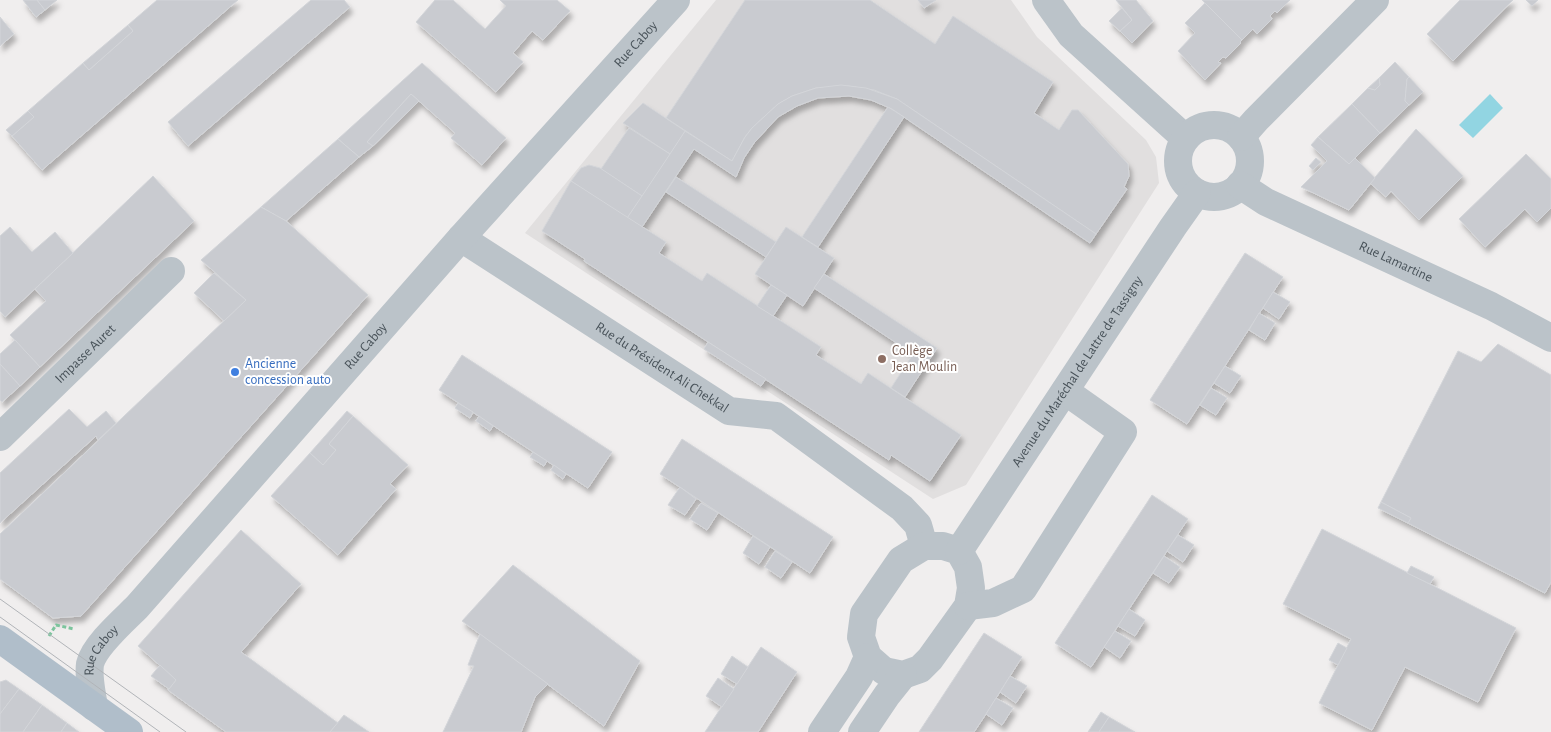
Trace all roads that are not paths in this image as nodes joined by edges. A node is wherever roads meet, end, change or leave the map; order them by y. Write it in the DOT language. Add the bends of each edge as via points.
graph roads {
  1 [pos="676,0"];
  2 [pos="1046,0"];
  3 [pos="1375,0"];
  4 [pos="1241,137"];
  5 [pos="1185,138"];
  6 [pos="1240,185"];
  7 [pos="1197,193"];
  8 [pos="461,238"];
  9 [pos="171,271"];
  10 [pos="1551,338"];
  11 [pos="1065,391"];
  12 [pos="0,437"];
  13 [pos="924,546"];
  14 [pos="959,551"];
  15 [pos="968,606"];
  16 [pos="0,639"];
  17 [pos="868,657"];
  18 [pos="902,675"];
  19 [pos="94,707"];
  20 [pos="129,732"];
  21 [pos="822,732"];
  22 [pos="862,732"];
  1 -- 8 [label="street, Rue Caboy"];
  2 -- 5 [label="street" via="1071,35"];
  3 -- 4 [label="street"];
  4 -- 5 [label="street" via="1229,128 1213,125 1198,128"];
  4 -- 6 [label="street" via="1250,163 1247,177"];
  5 -- 7 [label="street" via="1178,152 1177,164 1181,177"];
  6 -- 7 [label="street" via="1226,196 1213,198"];
  6 -- 10 [label="street, Rue Lamartine" via="1266,202 1491,306"];
  7 -- 11 [label="street, Avenue du Maréchal de Lattre de Tassigny"];
  8 -- 13 [label="street, Rue du Président Ali Chekkal" via="730,411 776,416 902,508 918,525"];
  8 -- 19 [label="street, Rue Caboy" via="94,654 90,663"];
  9 -- 12 [label="street, Impasse Auret"];
  11 -- 14 [label="street, Avenue du Maréchal de Lattre de Tassigny"];
  11 -- 15 [label="street" via="1123,432 1023,589 993,603"];
  13 -- 14 [label="street" via="943,546"];
  13 -- 17 [label="street" via="902,560 864,614 861,637"];
  14 -- 15 [label="street" via="968,566 971,588"];
  15 -- 18 [label="street" via="930,659 920,669"];
  16 -- 19 [label="main road"];
  17 -- 18 [label="street" via="884,671"];
  17 -- 21 [label="street" via="859,677"];
  18 -- 22 [label="street"];
  19 -- 20 [label="main road"];
}
